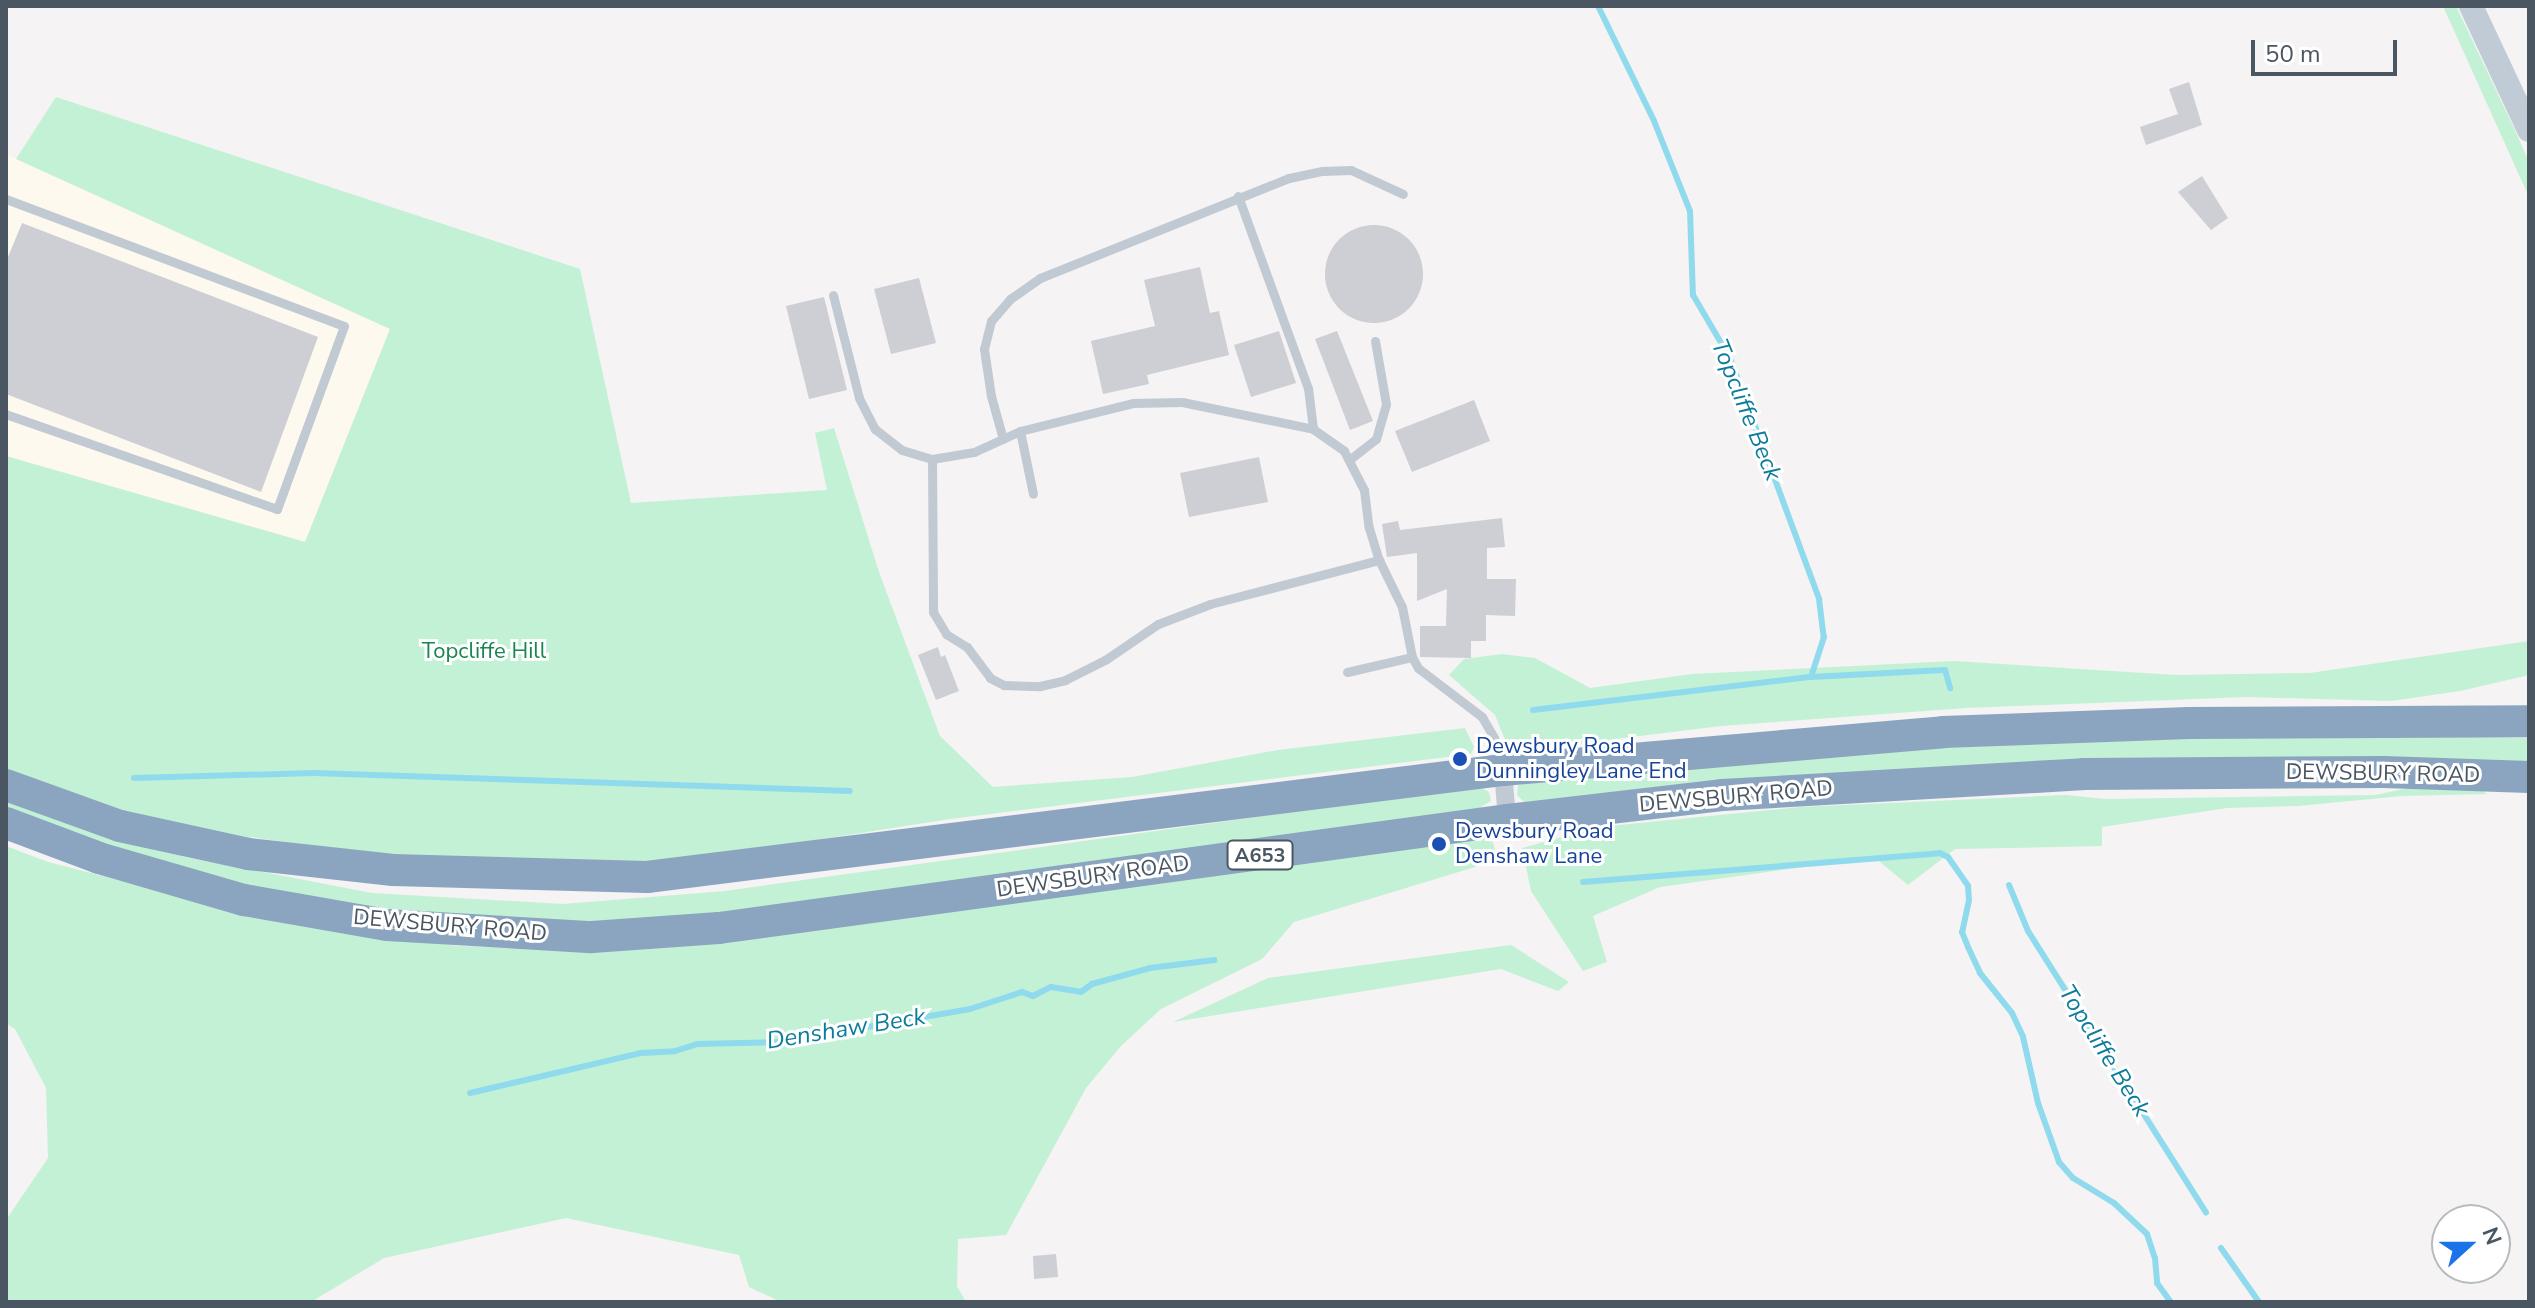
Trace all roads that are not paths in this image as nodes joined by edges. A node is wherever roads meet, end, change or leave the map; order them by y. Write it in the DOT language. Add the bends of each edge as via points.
graph roads {
  1 [pos="2471,6"];
  2 [pos="2529,130"];
  3 [pos="1403,194"];
  4 [pos="1238,196"];
  5 [pos="6,199"];
  6 [pos="833,295"];
  7 [pos="1375,341"];
  8 [pos="6,414"];
  9 [pos="1313,429"];
  10 [pos="1020,431"];
  11 [pos="1003,439"];
  12 [pos="932,459"];
  13 [pos="1349,460"];
  14 [pos="1033,494"];
  15 [pos="1379,560"];
  16 [pos="1412,657"];
  17 [pos="1347,672"];
  18 [pos="2529,721"];
  19 [pos="1503,770"];
  20 [pos="2529,777"];
  21 [pos="6,785"];
  22 [pos="1507,820"];
  23 [pos="6,823"];
  1 -- 2 [label="main road"];
  3 -- 4 [label="lane" via="1351,170 1289,178"];
  4 -- 9 [label="lane" via="1308,388"];
  4 -- 11 [label="lane" via="1040,278 1010,299 991,321 984,349"];
  5 -- 8 [label="lane" via="344,326 277,509"];
  6 -- 12 [label="lane" via="859,398 875,429 902,450"];
  7 -- 13 [label="lane" via="1386,404 1376,439"];
  9 -- 10 [label="lane" via="1182,402 1133,403"];
  9 -- 13 [label="lane"];
  10 -- 11 [label="lane"];
  10 -- 14 [label="lane"];
  11 -- 12 [label="lane" via="974,452"];
  12 -- 15 [label="lane" via="933,612 946,634 967,647 990,678 1004,685 1065,680 1158,624 1210,604"];
  13 -- 15 [label="lane" via="1364,490"];
  15 -- 16 [label="lane" via="1402,607"];
  16 -- 17 [label="lane"];
  16 -- 19 [label="lane" via="1418,668 1482,717"];
  18 -- 19 [label="highway, DEWSBURY ROAD" via="2063,726"];
  19 -- 21 [label="highway, DEWSBURY ROAD" via="647,877 393,870 248,854 120,826"];
  19 -- 22 [label="street"];
  20 -- 22 [label="highway, DEWSBURY ROAD / A653" via="2384,772 2084,774 1722,795"];
  22 -- 23 [label="highway, DEWSBURY ROAD / A653" via="719,928 592,937 387,925 244,900 99,858"];
}
